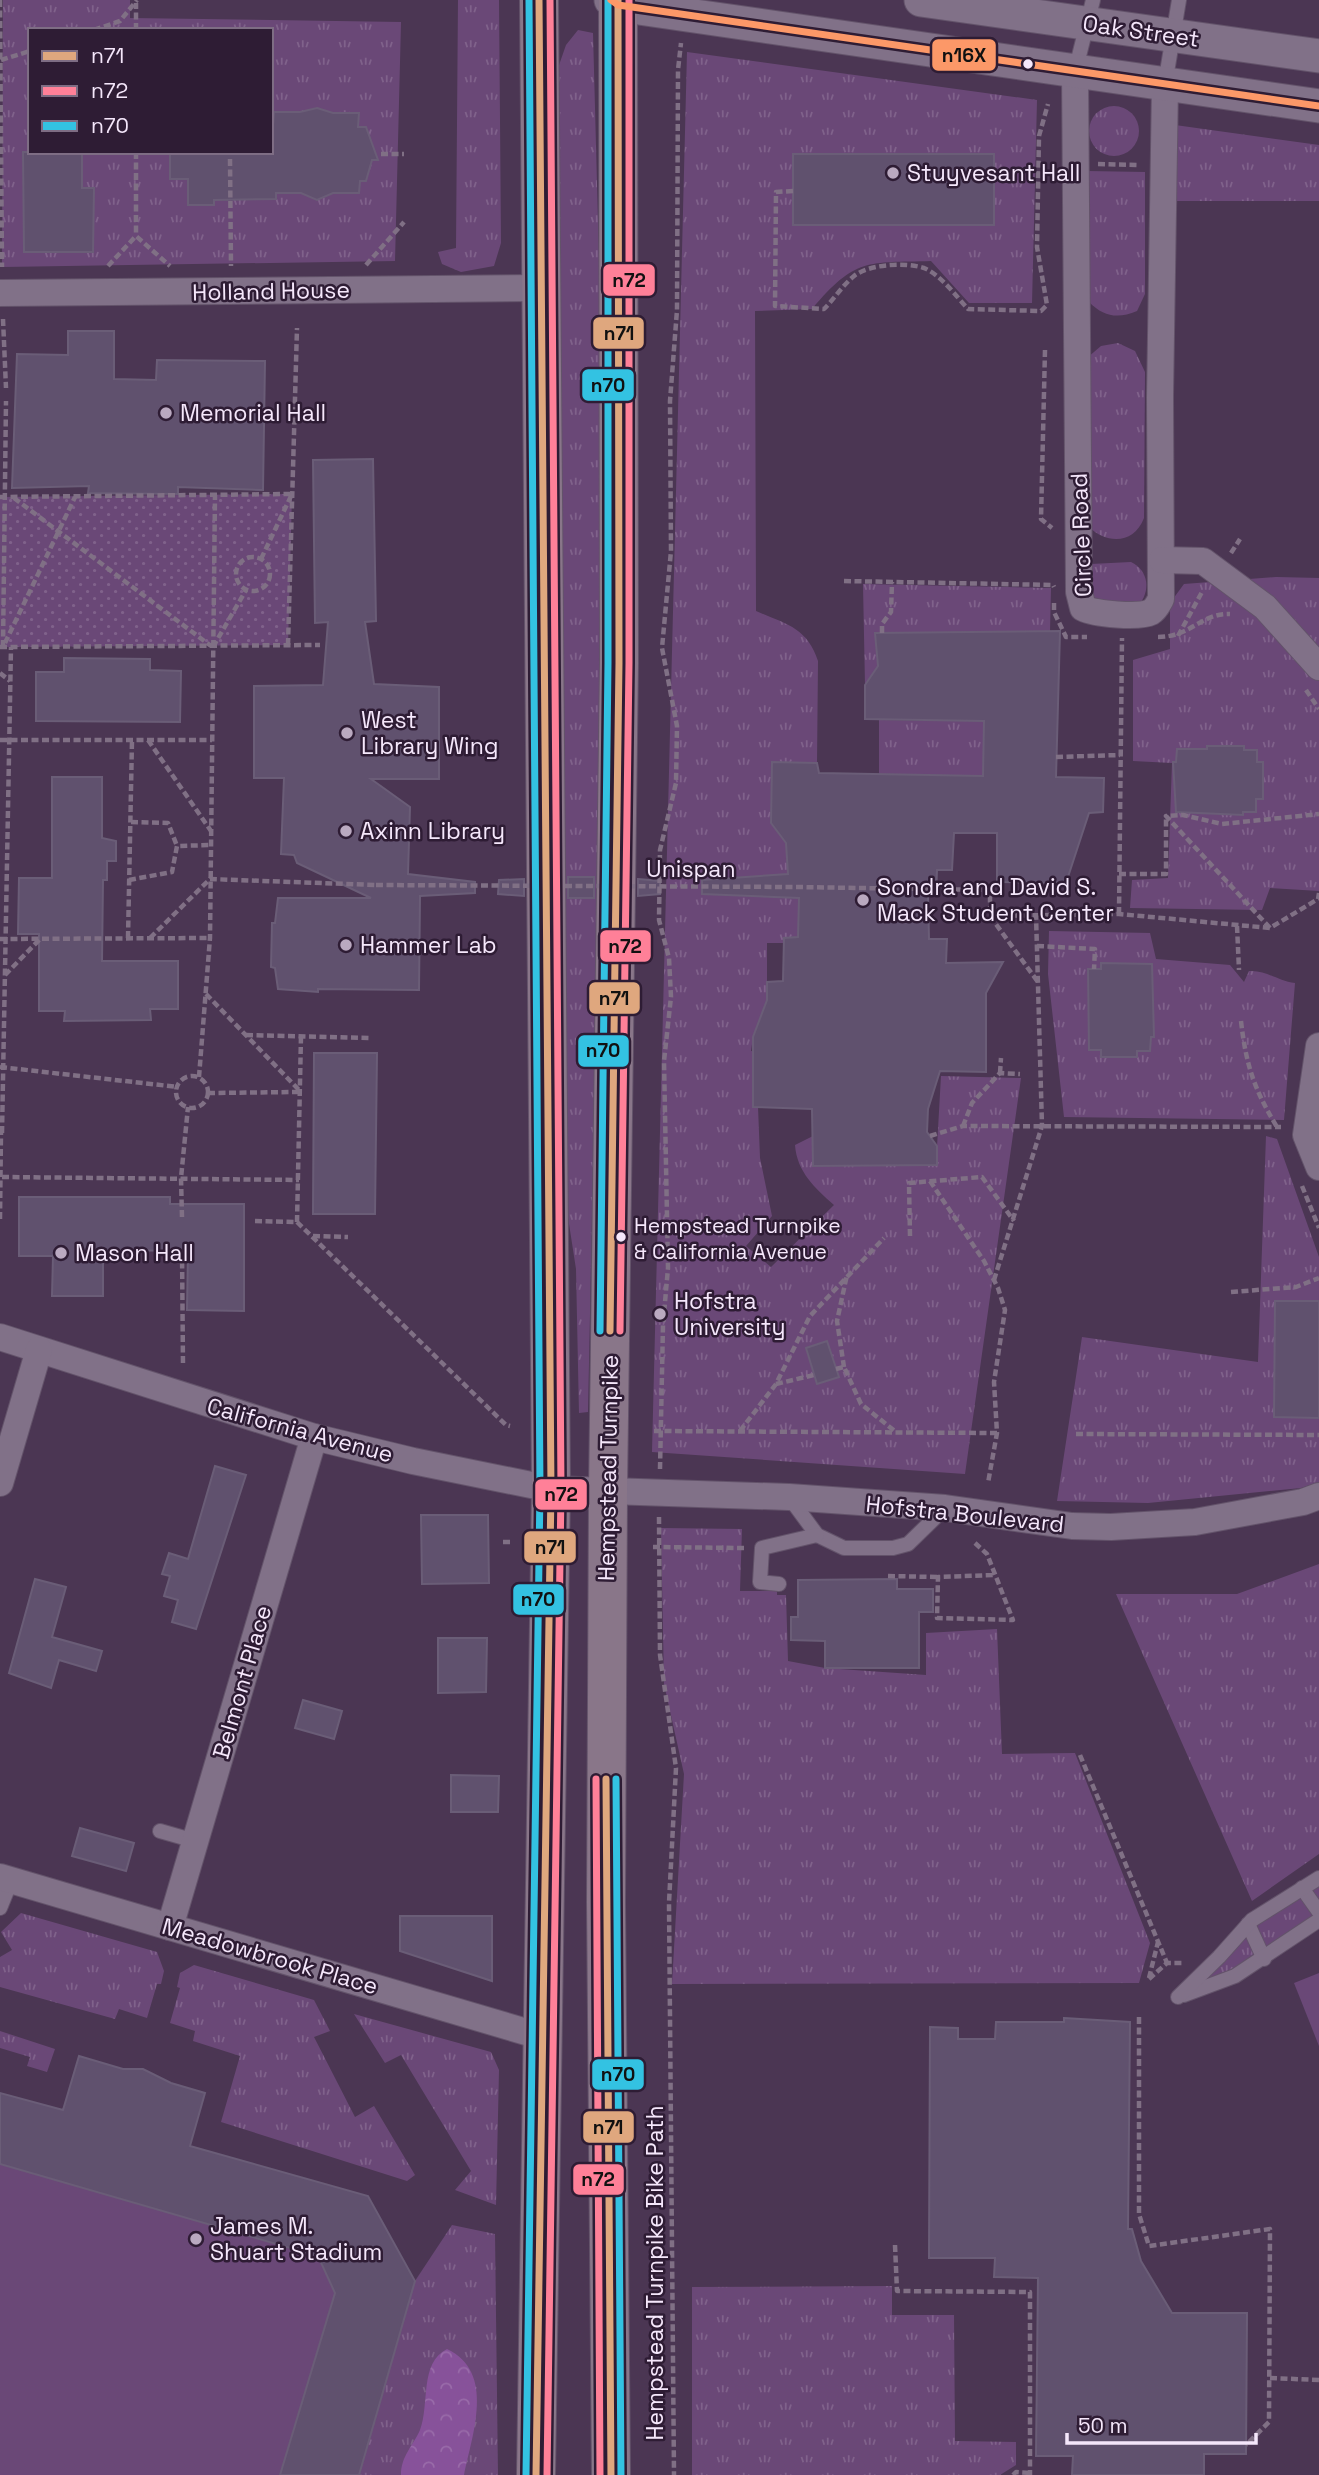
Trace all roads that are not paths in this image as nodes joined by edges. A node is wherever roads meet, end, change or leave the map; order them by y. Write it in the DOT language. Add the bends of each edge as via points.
graph roads {
  1 [pos="540,0"];
  2 [pos="921,0"];
  3 [pos="1179,0"];
  4 [pos="616,2"];
  5 [pos="1090,12"];
  6 [pos="1173,36"];
  7 [pos="1319,56"];
  8 [pos="1075,72"];
  9 [pos="1165,86"];
  10 [pos="1319,106"];
  11 [pos="541,288"];
  12 [pos="1,304"];
  13 [pos="1162,560"];
  14 [pos="1312,678"];
  15 [pos="1319,1046"];
  16 [pos="1308,1172"];
  17 [pos="0,1337"];
  18 [pos="38,1350"];
  19 [pos="314,1437"];
  20 [pos="0,1483"];
  21 [pos="551,1489"];
  22 [pos="608,1492"];
  23 [pos="1319,1496"];
  24 [pos="789,1497"];
  25 [pos="945,1508"];
  26 [pos="817,1535"];
  27 [pos="779,1584"];
  28 [pos="160,1831"];
  29 [pos="195,1842"];
  30 [pos="1319,1878"];
  31 [pos="6,1879"];
  32 [pos="1302,1888"];
  33 [pos="0,1908"];
  34 [pos="1319,1912"];
  35 [pos="1319,1920"];
  36 [pos="1248,1923"];
  37 [pos="170,1927"];
  38 [pos="1264,1959"];
  39 [pos="540,2036"];
  40 [pos="536,2475"];
  41 [pos="611,2475"];
  1 -- 11 [label="main road"];
  2 -- 5 [label="street, Oak Street"];
  3 -- 6 [label="lane"];
  4 -- 8 [label="street"];
  4 -- 22 [label="main road, Hempstead Turnpike" via="619,663"];
  5 -- 6 [label="street, Oak Street"];
  5 -- 8 [label="lane"];
  6 -- 7 [label="street, Oak Street"];
  6 -- 9 [label="lane"];
  8 -- 9 [label="street"];
  8 -- 13 [label="street, Circle Road" via="1083,608 1093,613 1147,614 1155,610 1161,598"];
  9 -- 10 [label="street"];
  9 -- 13 [label="street, Circle Road"];
  11 -- 12 [label="street, Holland House"];
  11 -- 21 [label="main road"];
  13 -- 14 [label="street" via="1203,561 1265,607"];
  15 -- 16 [label="street" via="1306,1135"];
  17 -- 18 [label="street, California Avenue"];
  18 -- 19 [label="street, California Avenue"];
  18 -- 20 [label="street"];
  19 -- 21 [label="street, California Avenue"];
  19 -- 29 [label="street, Belmont Place"];
  21 -- 22 [label="street, California Avenue"];
  21 -- 39 [label="main road"];
  22 -- 24 [label="street, Hofstra Boulevard"];
  22 -- 41 [label="main road, Hempstead Turnpike"];
  23 -- 25 [label="street, Hofstra Boulevard" via="1195,1522 1111,1527"];
  24 -- 25 [label="street, Hofstra Boulevard"];
  24 -- 26 [label="lane"];
  25 -- 26 [label="lane" via="908,1544 893,1548 844,1548"];
  26 -- 27 [label="lane" via="762,1548 760,1582"];
  28 -- 29 [label="lane"];
  29 -- 37 [label="street, Belmont Place"];
  30 -- 32 [label="lane"];
  31 -- 33 [label="lane"];
  31 -- 37 [label="street, Meadowbrook Place"];
  32 -- 34 [label="lane"];
  32 -- 36 [label="lane"];
  35 -- 38 [label="lane"];
  36 -- 38 [label="lane"];
  36 -- 38 [label="lane" via="1178,1997"];
  37 -- 39 [label="street, Meadowbrook Place"];
  39 -- 40 [label="main road"];
}
